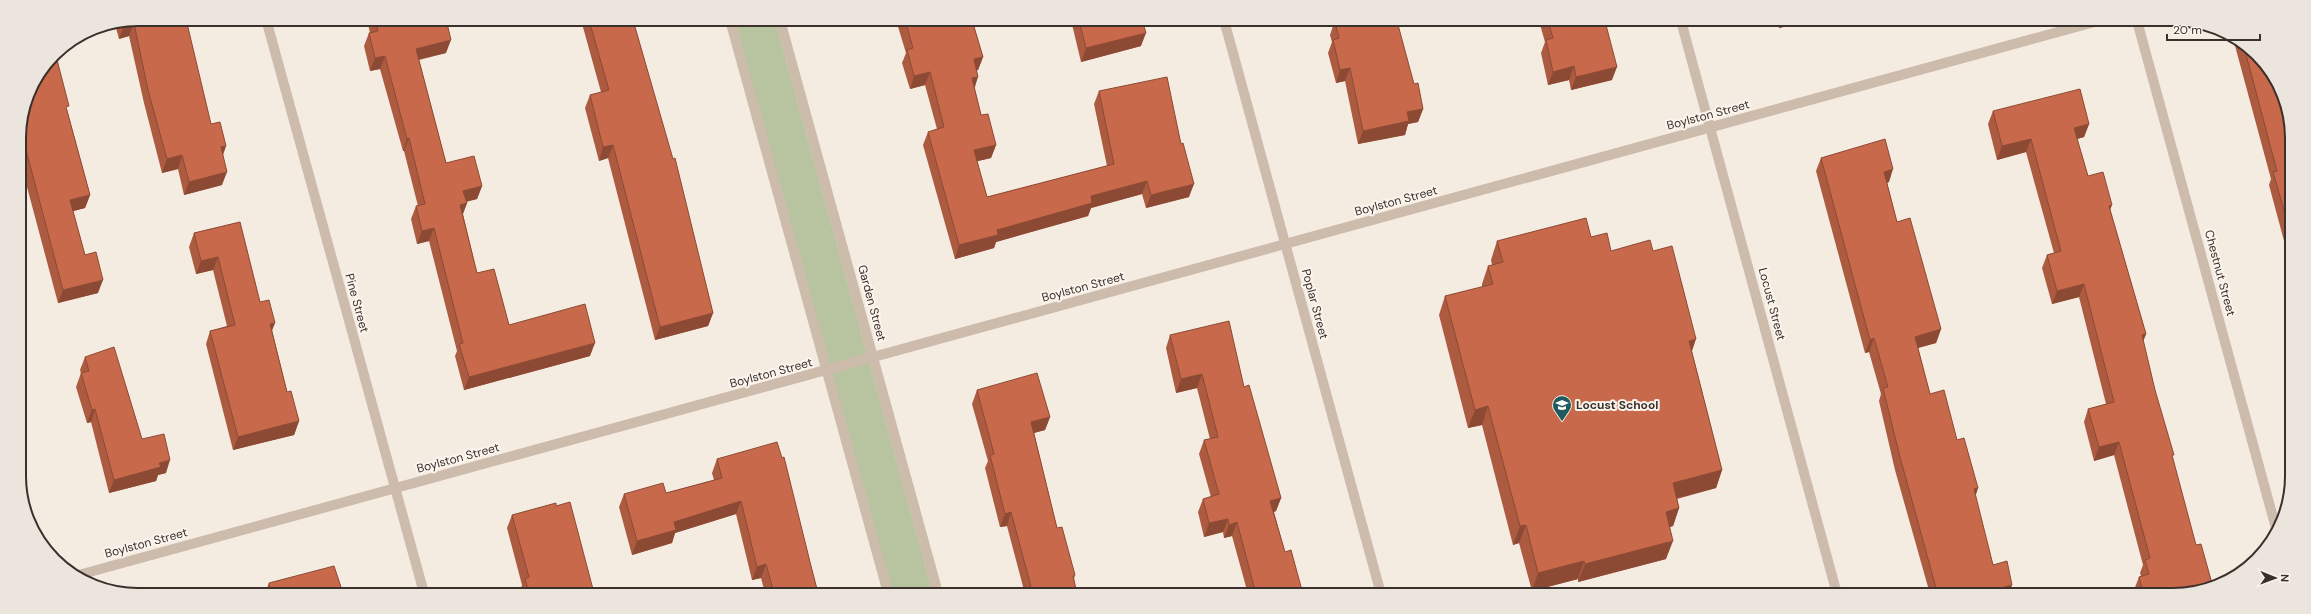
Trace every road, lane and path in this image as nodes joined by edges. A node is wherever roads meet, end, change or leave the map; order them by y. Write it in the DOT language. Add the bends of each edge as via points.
graph roads {
  1 [pos="268,26"];
  2 [pos="732,26"];
  3 [pos="782,26"];
  4 [pos="1226,26"];
  5 [pos="1682,26"];
  6 [pos="2080,26"];
  7 [pos="2138,26"];
  8 [pos="1710,128"];
  9 [pos="1286,244"];
  10 [pos="873,358"];
  11 [pos="826,371"];
  12 [pos="395,488"];
  13 [pos="2274,522"];
  14 [pos="84,574"];
  15 [pos="423,588"];
  16 [pos="887,588"];
  17 [pos="936,588"];
  18 [pos="1379,588"];
  19 [pos="1835,588"];
  1 -- 12 [label="street, Pine Street"];
  2 -- 11 [label="street"];
  3 -- 10 [label="street, Garden Street"];
  4 -- 9 [label="street, Poplar Street"];
  5 -- 8 [label="street, Locust Street"];
  6 -- 8 [label="street, Boylston Street"];
  7 -- 13 [label="street, Chestnut Street"];
  8 -- 9 [label="street, Boylston Street"];
  8 -- 19 [label="street, Locust Street"];
  9 -- 10 [label="street, Boylston Street"];
  9 -- 18 [label="street, Poplar Street"];
  10 -- 11 [label="street, Boylston Street"];
  10 -- 17 [label="street, Garden Street"];
  11 -- 12 [label="street, Boylston Street"];
  11 -- 16 [label="street"];
  12 -- 14 [label="street, Boylston Street"];
  12 -- 15 [label="street, Pine Street"];
}
